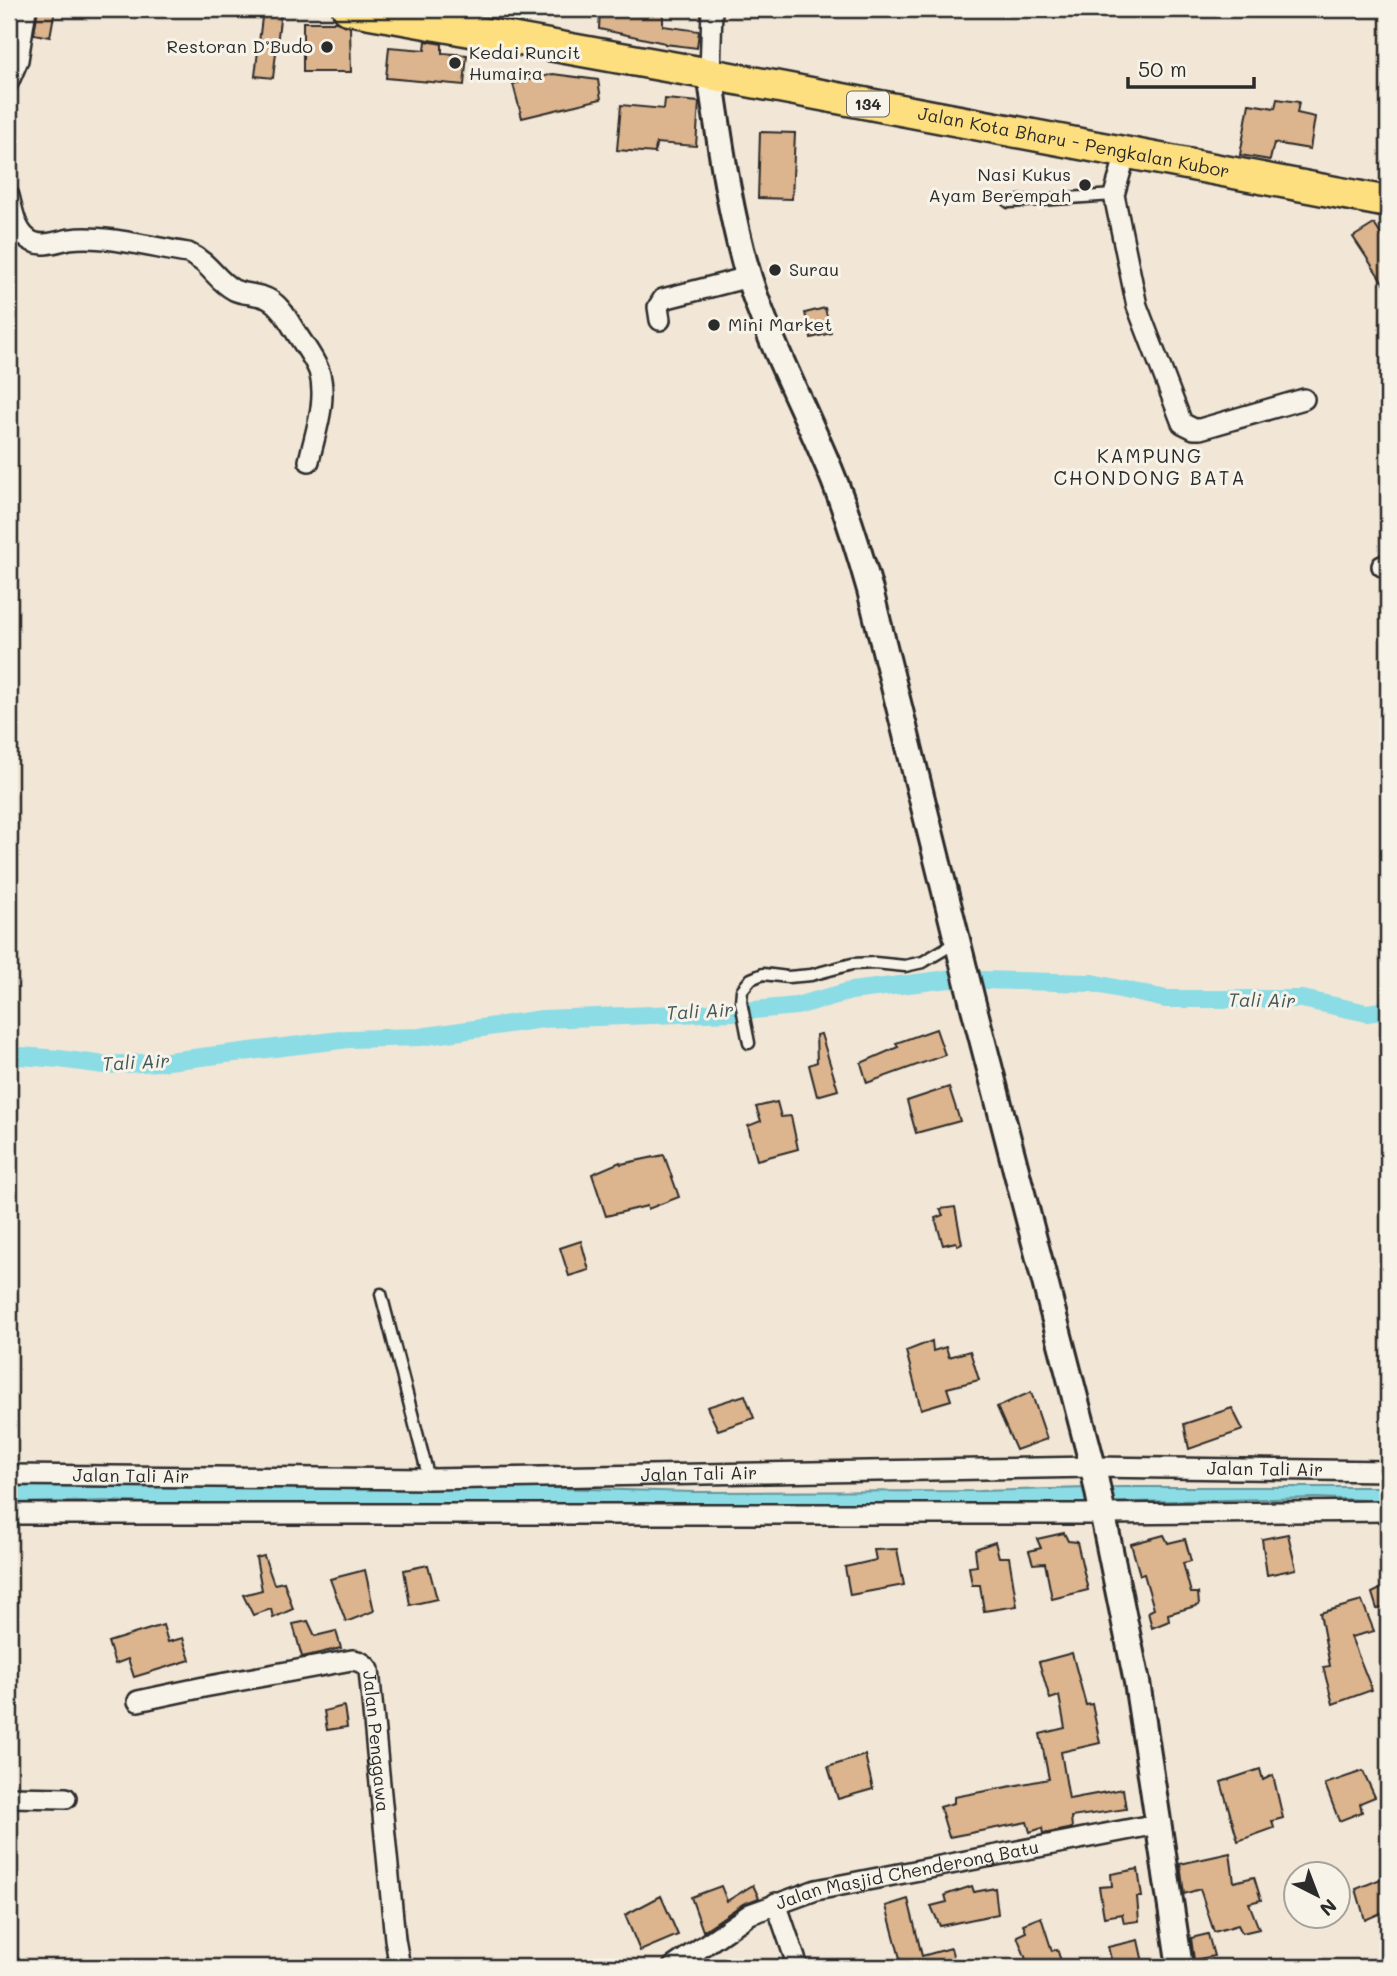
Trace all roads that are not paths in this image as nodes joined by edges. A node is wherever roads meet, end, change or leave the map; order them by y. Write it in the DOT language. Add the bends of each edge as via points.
graph roads {
  1 [pos="26,9"];
  2 [pos="348,9"];
  3 [pos="712,9"];
  4 [pos="710,74"];
  5 [pos="9,81"];
  6 [pos="1126,153"];
  7 [pos="1114,195"];
  8 [pos="9,196"];
  9 [pos="1009,202"];
  10 [pos="1388,202"];
  11 [pos="749,278"];
  12 [pos="660,320"];
  13 [pos="1304,399"];
  14 [pos="309,461"];
  15 [pos="958,941"];
  16 [pos="749,1043"];
  17 [pos="381,1294"];
  18 [pos="1094,1471"];
  19 [pos="1388,1471"];
  20 [pos="9,1475"];
  21 [pos="429,1479"];
  22 [pos="1388,1511"];
  23 [pos="9,1514"];
  24 [pos="1103,1514"];
  25 [pos="138,1701"];
  26 [pos="9,1797"];
  27 [pos="66,1798"];
  28 [pos="1157,1825"];
  29 [pos="776,1903"];
  30 [pos="400,1967"];
  31 [pos="673,1967"];
  32 [pos="798,1967"];
  33 [pos="1180,1967"];
  1 -- 5 [label="street" via="18,60"];
  2 -- 4 [label="main road, Jalan Kota Bharu - Pengkalan Kubor / 134"];
  3 -- 4 [label="street"];
  4 -- 6 [label="main road, Jalan Kota Bharu - Pengkalan Kubor / 134"];
  4 -- 11 [label="street" via="723,163"];
  6 -- 7 [label="street"];
  6 -- 10 [label="main road, Jalan Kota Bharu - Pengkalan Kubor / 134"];
  7 -- 9 [label="lane"];
  7 -- 13 [label="street" via="1137,309 1182,423 1200,429"];
  8 -- 14 [label="street" via="16,222 31,241 43,245 94,238 188,254 200,258 237,292 271,300 318,368 322,402"];
  11 -- 12 [label="street" via="663,299 658,307"];
  11 -- 15 [label="street" via="854,533"];
  15 -- 16 [label="lane" via="923,962 863,964 800,976 764,974 751,979 742,990 741,1002"];
  15 -- 18 [label="street"];
  17 -- 21 [label="lane"];
  18 -- 19 [label="street, Jalan Tali Air"];
  18 -- 21 [label="street, Jalan Tali Air"];
  18 -- 24 [label="street"];
  20 -- 21 [label="street, Jalan Tali Air"];
  22 -- 24 [label="street"];
  23 -- 24 [label="street"];
  24 -- 28 [label="street" via="1137,1682"];
  25 -- 30 [label="street, Jalan Penggawa" via="352,1660 366,1665"];
  26 -- 27 [label="street"];
  28 -- 29 [label="street, Jalan Masjid Chenderong Batu" via="816,1890"];
  28 -- 33 [label="street"];
  29 -- 31 [label="street, Jalan Masjid Chenderong Batu" via="742,1919"];
  29 -- 32 [label="street"];
}
